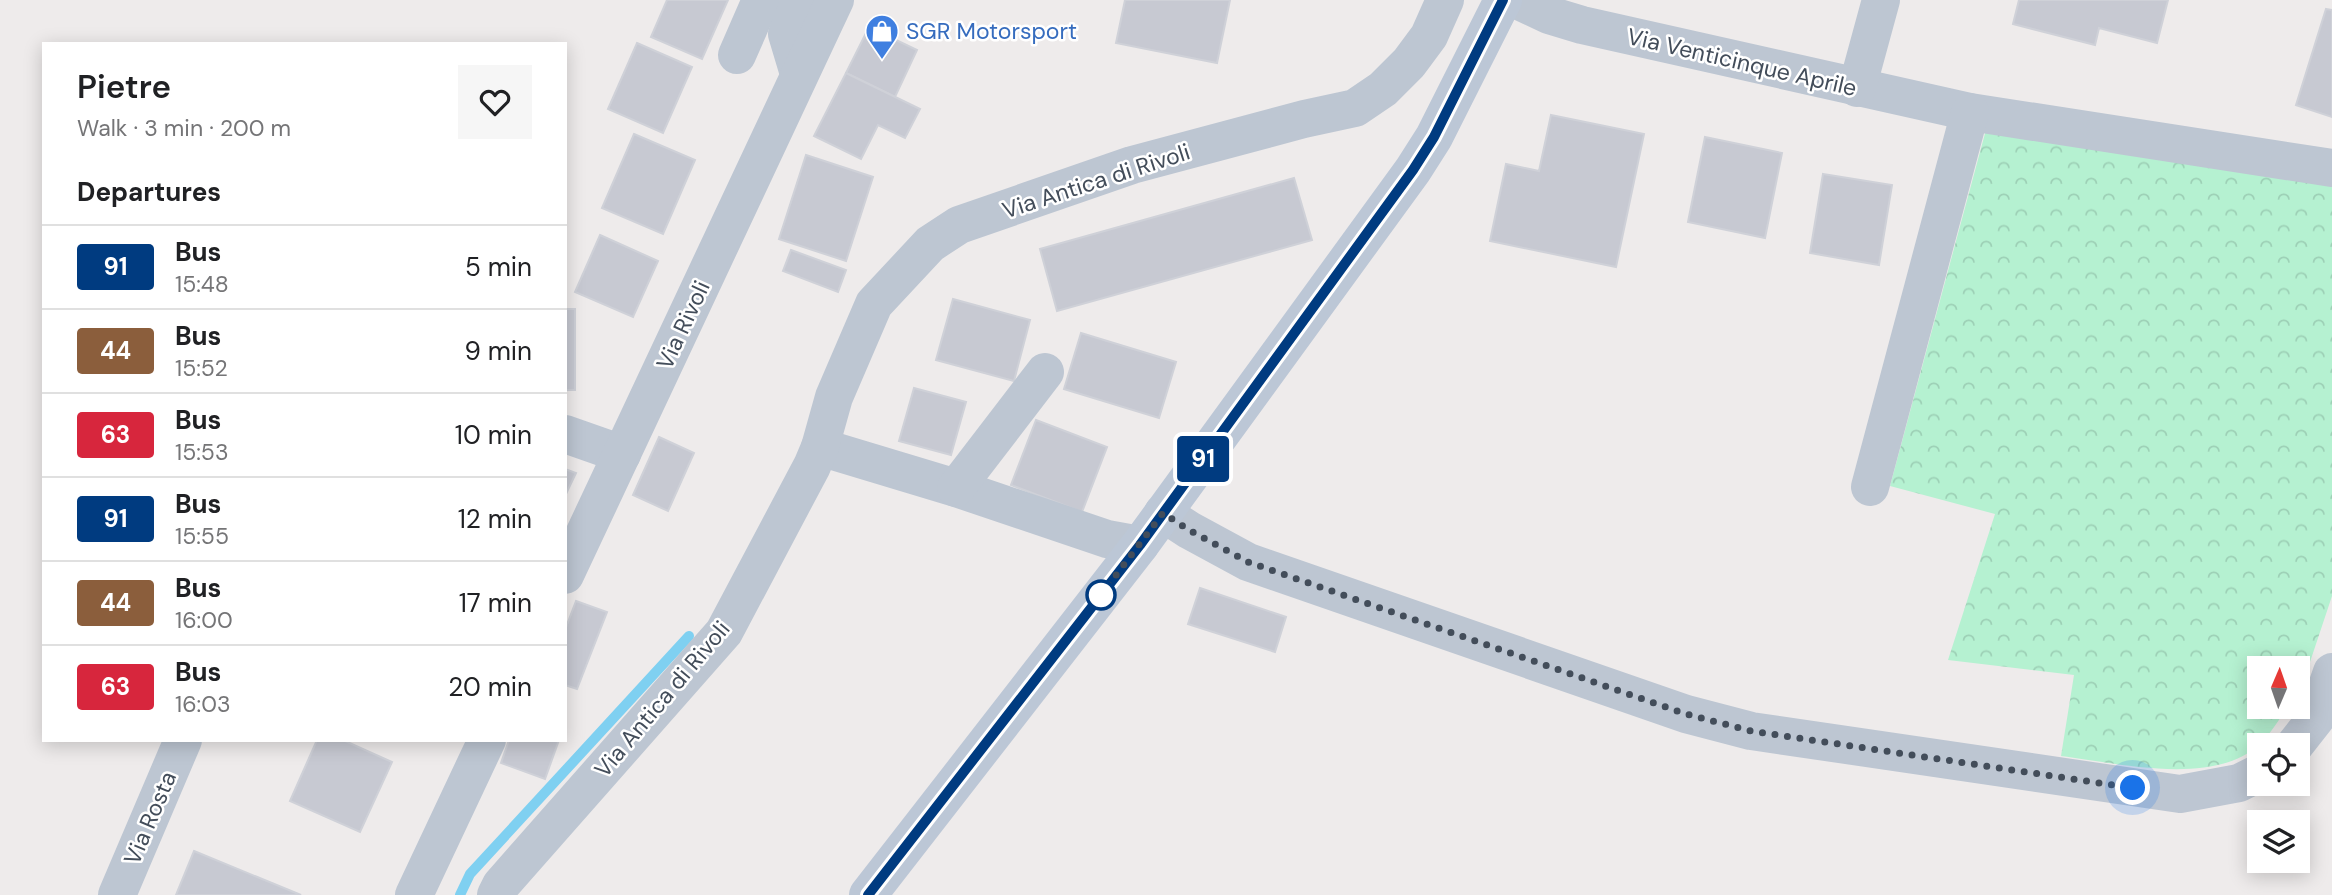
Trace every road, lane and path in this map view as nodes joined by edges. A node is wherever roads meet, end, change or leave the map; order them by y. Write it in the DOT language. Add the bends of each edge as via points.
graph roads {
  1 [pos="761,0"];
  2 [pos="800,0"];
  3 [pos="835,0"];
  4 [pos="1446,0"];
  5 [pos="1503,0"];
  6 [pos="1881,0"];
  7 [pos="1533,7"];
  8 [pos="737,55"];
  9 [pos="799,74"];
  10 [pos="1857,88"];
  11 [pos="1970,112"];
  12 [pos="2332,168"];
  13 [pos="1045,372"];
  14 [pos="567,435"];
  15 [pos="820,447"];
  16 [pos="622,454"];
  17 [pos="1870,487"];
  18 [pos="956,488"];
  19 [pos="1163,513"];
  20 [pos="1140,545"];
  21 [pos="567,571"];
  22 [pos="2332,672"];
  23 [pos="2304,733"];
  24 [pos="182,742"];
  25 [pos="486,742"];
  26 [pos="2247,779"];
  27 [pos="117,895"];
  28 [pos="414,895"];
  29 [pos="496,895"];
  30 [pos="868,895"];
  1 -- 8 [label="street"];
  2 -- 9 [label="street" via="788,34"];
  3 -- 9 [label="street, Via Rivoli"];
  4 -- 15 [label="street, Via Antica di Rivoli" via="1409,64 1355,108 1132,165 960,225 930,244 874,304 834,397"];
  5 -- 19 [label="street" via="1413,170"];
  6 -- 10 [label="street"];
  7 -- 10 [label="street, Via Venticinque Aprile" via="1582,25"];
  9 -- 16 [label="street, Via Rivoli"];
  10 -- 11 [label="street, Via Venticinque Aprile"];
  11 -- 12 [label="street, Via Venticinque Aprile"];
  11 -- 17 [label="street"];
  13 -- 18 [label="street"];
  14 -- 16 [label="street"];
  15 -- 18 [label="street"];
  15 -- 29 [label="street, Via Antica di Rivoli" via="724,632"];
  16 -- 21 [label="street, Via Rivoli"];
  18 -- 20 [label="street" via="1107,539"];
  19 -- 20 [label="street"];
  19 -- 26 [label="street" via="1248,562 1686,714 1751,731 2180,794"];
  20 -- 30 [label="street"];
  22 -- 23 [label="street" via="2316,718"];
  24 -- 27 [label="street, Via Rosta"];
  25 -- 28 [label="street"];
}
